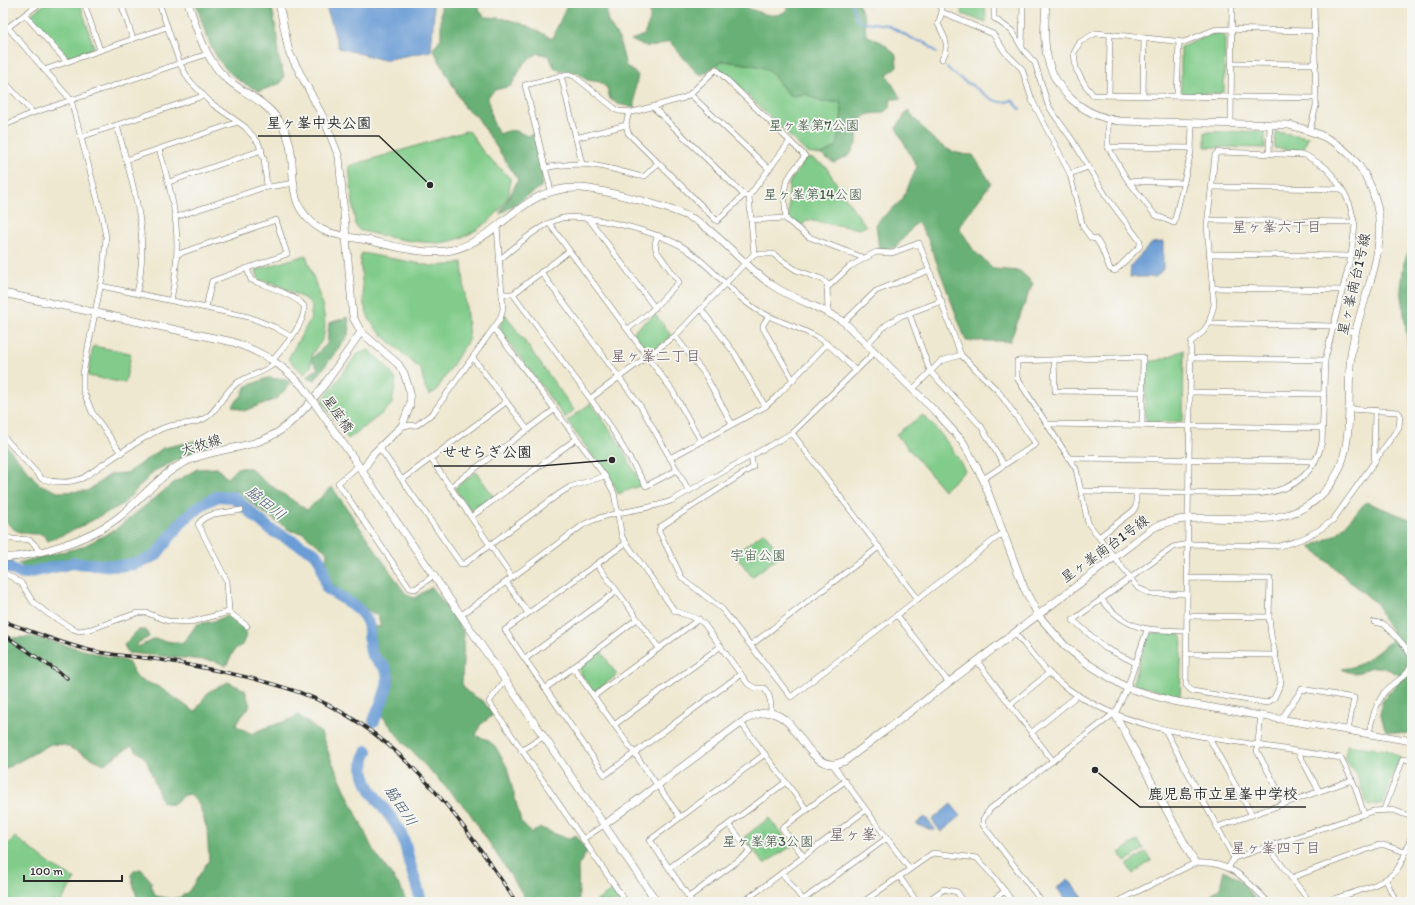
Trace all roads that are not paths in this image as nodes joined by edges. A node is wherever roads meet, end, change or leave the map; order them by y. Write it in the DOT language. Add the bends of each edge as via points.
graph roads {
  1 [pos="40,3"];
  2 [pos="84,3"];
  3 [pos="121,3"];
  4 [pos="159,3"];
  5 [pos="188,3"];
  6 [pos="279,3"];
  7 [pos="939,3"];
  8 [pos="994,3"];
  9 [pos="1023,3"];
  10 [pos="1046,3"];
  11 [pos="1232,3"];
  12 [pos="1314,3"];
  13 [pos="942,12"];
  14 [pos="25,14"];
  15 [pos="3,22"];
  16 [pos="167,27"];
  17 [pos="5,29"];
  18 [pos="1231,30"];
  19 [pos="1315,31"];
  20 [pos="1110,34"];
  21 [pos="1144,38"];
  22 [pos="133,39"];
  23 [pos="1178,42"];
  24 [pos="1022,47"];
  25 [pos="100,50"];
  26 [pos="207,54"];
  27 [pos="942,59"];
  28 [pos="67,62"];
  29 [pos="1231,63"];
  30 [pos="180,64"];
  31 [pos="1316,64"];
  32 [pos="44,70"];
  33 [pos="561,75"];
  34 [pos="3,80"];
  35 [pos="690,94"];
  36 [pos="1109,95"];
  37 [pos="203,96"];
  38 [pos="1143,96"];
  39 [pos="1177,96"];
  40 [pos="1231,97"];
  41 [pos="1316,98"];
  42 [pos="71,100"];
  43 [pos="653,107"];
  44 [pos="629,112"];
  45 [pos="33,113"];
  46 [pos="1108,119"];
  47 [pos="238,122"];
  48 [pos="1192,123"];
  49 [pos="1231,123"];
  50 [pos="1270,124"];
  51 [pos="117,125"];
  52 [pos="626,125"];
  53 [pos="3,126"];
  54 [pos="1310,130"];
  55 [pos="81,138"];
  56 [pos="576,138"];
  57 [pos="790,141"];
  58 [pos="1108,147"];
  59 [pos="1191,148"];
  60 [pos="159,149"];
  61 [pos="262,150"];
  62 [pos="1269,154"];
  63 [pos="126,160"];
  64 [pos="658,163"];
  65 [pos="582,164"];
  66 [pos="1088,167"];
  67 [pos="545,168"];
  68 [pos="769,169"];
  69 [pos="1070,174"];
  70 [pos="169,182"];
  71 [pos="1129,182"];
  72 [pos="295,183"];
  73 [pos="1184,183"];
  74 [pos="267,186"];
  75 [pos="1213,187"];
  76 [pos="1342,189"];
  77 [pos="551,191"];
  78 [pos="747,195"];
  79 [pos="176,217"];
  80 [pos="786,218"];
  81 [pos="589,219"];
  82 [pos="751,220"];
  83 [pos="1208,220"];
  84 [pos="1354,222"];
  85 [pos="549,223"];
  86 [pos="497,226"];
  87 [pos="658,235"];
  88 [pos="347,236"];
  89 [pos="569,251"];
  90 [pos="178,254"];
  91 [pos="754,254"];
  92 [pos="1209,254"];
  93 [pos="1351,256"];
  94 [pos="864,258"];
  95 [pos="499,260"];
  96 [pos="744,263"];
  97 [pos="247,268"];
  98 [pos="930,270"];
  99 [pos="541,272"];
  100 [pos="724,284"];
  101 [pos="101,286"];
  102 [pos="827,288"];
  103 [pos="1212,288"];
  104 [pos="1342,290"];
  105 [pos="3,293"];
  106 [pos="137,293"];
  107 [pos="502,294"];
  108 [pos="513,294"];
  109 [pos="171,300"];
  110 [pos="942,301"];
  111 [pos="206,307"];
  112 [pos="655,308"];
  113 [pos="701,309"];
  114 [pos="828,312"];
  115 [pos="909,313"];
  116 [pos="94,314"];
  117 [pos="768,317"];
  118 [pos="844,322"];
  119 [pos="1209,323"];
  120 [pos="1332,326"];
  121 [pos="494,329"];
  122 [pos="628,329"];
  123 [pos="361,332"];
  124 [pos="1356,333"];
  125 [pos="675,336"];
  126 [pos="292,337"];
  127 [pos="827,344"];
  128 [pos="867,344"];
  129 [pos="875,352"];
  130 [pos="961,355"];
  131 [pos="473,358"];
  132 [pos="648,358"];
  133 [pos="1191,358"];
  134 [pos="1054,360"];
  135 [pos="1325,360"];
  136 [pos="275,361"];
  137 [pos="856,371"];
  138 [pos="930,371"];
  139 [pos="619,377"];
  140 [pos="793,380"];
  141 [pos="913,389"];
  142 [pos="1142,392"];
  143 [pos="1190,392"];
  144 [pos="1324,394"];
  145 [pos="590,398"];
  146 [pos="506,402"];
  147 [pos="765,406"];
  148 [pos="1348,409"];
  149 [pos="554,410"];
  150 [pos="1375,410"];
  151 [pos="732,424"];
  152 [pos="1046,424"];
  153 [pos="1142,425"];
  154 [pos="402,426"];
  155 [pos="1190,426"];
  156 [pos="1322,428"];
  157 [pos="528,430"];
  158 [pos="792,433"];
  159 [pos="3,436"];
  160 [pos="576,438"];
  161 [pos="700,441"];
  162 [pos="379,447"];
  163 [pos="121,453"];
  164 [pos="751,457"];
  165 [pos="670,458"];
  166 [pos="1069,458"];
  167 [pos="431,459"];
  168 [pos="1189,459"];
  169 [pos="1315,461"];
  170 [pos="1374,463"];
  171 [pos="1004,465"];
  172 [pos="360,469"];
  173 [pos="677,470"];
  174 [pos="605,476"];
  175 [pos="983,479"];
  176 [pos="402,480"];
  177 [pos="450,487"];
  178 [pos="689,491"];
  179 [pos="1081,492"];
  180 [pos="1136,492"];
  181 [pos="1189,493"];
  182 [pos="241,510"];
  183 [pos="618,513"];
  184 [pos="471,517"];
  185 [pos="1188,518"];
  186 [pos="1003,533"];
  187 [pos="3,534"];
  188 [pos="1099,537"];
  189 [pos="626,543"];
  190 [pos="1188,544"];
  191 [pos="490,545"];
  192 [pos="879,548"];
  193 [pos="39,552"];
  194 [pos="3,558"];
  195 [pos="1114,558"];
  196 [pos="597,564"];
  197 [pos="3,572"];
  198 [pos="433,576"];
  199 [pos="512,577"];
  200 [pos="1130,578"];
  201 [pos="1187,578"];
  202 [pos="506,582"];
  203 [pos="617,591"];
  204 [pos="1187,594"];
  205 [pos="918,599"];
  206 [pos="1101,599"];
  207 [pos="229,612"];
  208 [pos="528,613"];
  209 [pos="897,615"];
  210 [pos="1038,615"];
  211 [pos="460,616"];
  212 [pos="1187,616"];
  213 [pos="1269,617"];
  214 [pos="699,618"];
  215 [pos="638,619"];
  216 [pos="1374,622"];
  217 [pos="247,626"];
  218 [pos="1146,630"];
  219 [pos="1187,631"];
  220 [pos="1014,633"];
  221 [pos="751,645"];
  222 [pos="721,646"];
  223 [pos="659,648"];
  224 [pos="1186,654"];
  225 [pos="1276,655"];
  226 [pos="525,659"];
  227 [pos="977,661"];
  228 [pos="1136,663"];
  229 [pos="574,667"];
  230 [pos="1049,673"];
  231 [pos="741,674"];
  232 [pos="505,680"];
  233 [pos="949,682"];
  234 [pos="546,688"];
  235 [pos="1127,688"];
  236 [pos="1078,695"];
  237 [pos="594,696"];
  238 [pos="1010,705"];
  239 [pos="771,714"];
  240 [pos="1115,714"];
  241 [pos="1261,715"];
  242 [pos="1282,718"];
  243 [pos="741,723"];
  244 [pos="614,725"];
  245 [pos="1165,730"];
  246 [pos="1348,730"];
  247 [pos="1031,732"];
  248 [pos="1369,734"];
  249 [pos="544,737"];
  250 [pos="1209,738"];
  251 [pos="1412,741"];
  252 [pos="1256,745"];
  253 [pos="521,751"];
  254 [pos="1298,752"];
  255 [pos="634,754"];
  256 [pos="765,754"];
  257 [pos="1053,761"];
  258 [pos="1412,761"];
  259 [pos="833,764"];
  260 [pos="1352,780"];
  261 [pos="845,781"];
  262 [pos="786,782"];
  263 [pos="657,786"];
  264 [pos="1319,792"];
  265 [pos="1286,803"];
  266 [pos="1384,809"];
  267 [pos="807,810"];
  268 [pos="866,810"];
  269 [pos="1364,814"];
  270 [pos="1252,815"];
  271 [pos="680,817"];
  272 [pos="1412,817"];
  273 [pos="729,824"];
  274 [pos="604,825"];
  275 [pos="1217,827"];
  276 [pos="1412,834"];
  277 [pos="887,838"];
  278 [pos="583,840"];
  279 [pos="1268,847"];
  280 [pos="1405,852"];
  281 [pos="804,857"];
  282 [pos="1234,858"];
  283 [pos="1195,864"];
  284 [pos="669,868"];
  285 [pos="909,868"];
  286 [pos="1228,868"];
  287 [pos="782,873"];
  288 [pos="899,876"];
  289 [pos="1291,878"];
  290 [pos="1386,880"];
  291 [pos="1005,891"];
  292 [pos="689,897"];
  293 [pos="802,901"];
  294 [pos="626,902"];
  295 [pos="657,902"];
  296 [pos="692,902"];
  297 [pos="743,902"];
  298 [pos="863,902"];
  299 [pos="918,902"];
  300 [pos="926,902"];
  301 [pos="964,902"];
  302 [pos="990,902"];
  303 [pos="1012,902"];
  304 [pos="1042,902"];
  305 [pos="1116,902"];
  306 [pos="1268,902"];
  307 [pos="1310,902"];
  308 [pos="1324,902"];
  309 [pos="1396,902"];
  1 -- 14 [label="street"];
  2 -- 25 [label="street"];
  3 -- 22 [label="street"];
  4 -- 16 [label="street"];
  5 -- 26 [label="street"];
  6 -- 88 [label="street" via="289,52 338,152"];
  7 -- 13 [label="street"];
  8 -- 24 [label="street" via="994,18 1012,31"];
  9 -- 24 [label="street"];
  10 -- 46 [label="street, 星ヶ峯南台1号線" via="1045,44 1053,75 1074,102"];
  11 -- 18 [label="street"];
  12 -- 19 [label="street"];
  13 -- 27 [label="street" via="938,24 947,51"];
  13 -- 69 [label="street" via="992,34 1022,69 1032,100"];
  14 -- 17 [label="street"];
  14 -- 28 [label="street"];
  15 -- 17 [label="street"];
  16 -- 22 [label="street"];
  16 -- 30 [label="street"];
  17 -- 32 [label="street"];
  18 -- 19 [label="street"];
  18 -- 23 [label="street" via="1216,29 1189,41"];
  18 -- 29 [label="street"];
  19 -- 31 [label="street"];
  20 -- 21 [label="street"];
  20 -- 36 [label="street"];
  20 -- 36 [label="street" via="1096,33 1085,38 1074,53 1076,69 1084,85 1094,95"];
  21 -- 23 [label="street"];
  21 -- 38 [label="street"];
  22 -- 25 [label="street"];
  23 -- 39 [label="street"];
  24 -- 66 [label="street" via="1035,63 1048,105"];
  25 -- 28 [label="street"];
  26 -- 30 [label="street"];
  26 -- 72 [label="street" via="221,74 268,108 278,119 290,145"];
  28 -- 32 [label="street"];
  29 -- 31 [label="street"];
  29 -- 40 [label="street"];
  30 -- 37 [label="street" via="189,80"];
  30 -- 42 [label="street"];
  31 -- 41 [label="street"];
  32 -- 42 [label="street"];
  33 -- 44 [label="street" via="574,76 618,111"];
  33 -- 56 [label="street"];
  33 -- 67 [label="street" via="525,85"];
  34 -- 45 [label="street"];
  35 -- 43 [label="street"];
  35 -- 57 [label="street" via="716,69"];
  35 -- 68 [label="street"];
  36 -- 38 [label="street"];
  37 -- 47 [label="street"];
  37 -- 51 [label="street"];
  38 -- 39 [label="street"];
  39 -- 40 [label="street"];
  40 -- 41 [label="street"];
  40 -- 49 [label="street"];
  41 -- 54 [label="street"];
  42 -- 45 [label="street"];
  42 -- 55 [label="street"];
  43 -- 44 [label="street"];
  43 -- 78 [label="street"];
  44 -- 52 [label="street"];
  45 -- 53 [label="street"];
  46 -- 48 [label="street, 星ヶ峯南台1号線"];
  46 -- 58 [label="street"];
  47 -- 60 [label="street"];
  47 -- 61 [label="street" via="252,134"];
  48 -- 49 [label="street, 星ヶ峯南台1号線"];
  48 -- 59 [label="street"];
  49 -- 50 [label="street, 星ヶ峯南台1号線"];
  50 -- 54 [label="street, 星ヶ峯南台1号線"];
  50 -- 62 [label="street"];
  51 -- 55 [label="street"];
  51 -- 63 [label="street"];
  52 -- 56 [label="street"];
  52 -- 64 [label="street" via="628,133"];
  54 -- 124 [label="street, 星ヶ峯南台1号線" via="1335,143 1356,162 1376,200 1380,221 1378,248"];
  55 -- 101 [label="street" via="105,227 105,259"];
  56 -- 65 [label="street"];
  57 -- 68 [label="street"];
  57 -- 80 [label="street" via="805,156 786,182"];
  58 -- 59 [label="street"];
  58 -- 71 [label="street"];
  59 -- 73 [label="street"];
  60 -- 63 [label="street"];
  60 -- 70 [label="street"];
  61 -- 70 [label="street"];
  61 -- 74 [label="street"];
  62 -- 75 [label="street" via="1218,152 1215,155"];
  62 -- 76 [label="street" via="1305,155 1325,168"];
  63 -- 106 [label="street" via="138,205 143,239"];
  64 -- 65 [label="street" via="645,176 596,164"];
  64 -- 78 [label="street" via="717,221"];
  65 -- 67 [label="street"];
  66 -- 69 [label="street"];
  66 -- 69 [label="street" via="1140,241 1140,246 1116,270 1110,269 1101,247 1083,227"];
  67 -- 77 [label="street"];
  68 -- 78 [label="street"];
  70 -- 79 [label="street"];
  71 -- 73 [label="street"];
  71 -- 73 [label="street" via="1155,215 1174,223"];
  72 -- 74 [label="street"];
  72 -- 88 [label="street" via="298,204 309,220 326,231"];
  74 -- 79 [label="street"];
  75 -- 76 [label="street"];
  75 -- 83 [label="street"];
  76 -- 84 [label="street" via="1350,205"];
  77 -- 86 [label="street" via="533,198"];
  77 -- 96 [label="street" via="569,188 592,190 673,210 700,222"];
  78 -- 82 [label="street"];
  79 -- 90 [label="street"];
  80 -- 82 [label="street"];
  80 -- 94 [label="street" via="809,237"];
  81 -- 85 [label="street" via="568,218"];
  81 -- 87 [label="street"];
  81 -- 112 [label="street"];
  82 -- 91 [label="street"];
  83 -- 84 [label="street"];
  83 -- 92 [label="street"];
  84 -- 93 [label="street"];
  85 -- 89 [label="street"];
  85 -- 95 [label="street" via="540,227"];
  86 -- 88 [label="street" via="482,238 464,246 438,252"];
  86 -- 95 [label="street"];
  87 -- 100 [label="street" via="687,249"];
  87 -- 112 [label="street" via="656,250 679,282"];
  88 -- 123 [label="street" via="351,310"];
  89 -- 99 [label="street"];
  89 -- 122 [label="street"];
  90 -- 97 [label="street" via="276,220 287,254"];
  90 -- 109 [label="street"];
  91 -- 96 [label="street"];
  91 -- 102 [label="street" via="772,254 796,270 822,279"];
  92 -- 93 [label="street"];
  92 -- 103 [label="street"];
  93 -- 104 [label="street"];
  94 -- 98 [label="street" via="876,252 892,254 920,243"];
  94 -- 102 [label="street" via="849,267"];
  95 -- 107 [label="street"];
  96 -- 100 [label="street"];
  96 -- 114 [label="street" via="776,288"];
  97 -- 111 [label="street" via="212,281"];
  97 -- 126 [label="street" via="251,280 303,304 304,313"];
  98 -- 110 [label="street"];
  98 -- 118 [label="street" via="876,291"];
  99 -- 108 [label="street"];
  99 -- 139 [label="street"];
  100 -- 113 [label="street"];
  100 -- 117 [label="street"];
  101 -- 106 [label="street"];
  101 -- 116 [label="street"];
  102 -- 114 [label="street"];
  103 -- 104 [label="street"];
  103 -- 119 [label="street" via="1214,305"];
  104 -- 120 [label="street"];
  105 -- 116 [label="street, 星座橋"];
  106 -- 109 [label="street"];
  107 -- 108 [label="street"];
  107 -- 121 [label="street" via="502,315"];
  108 -- 145 [label="street"];
  109 -- 111 [label="street"];
  110 -- 115 [label="street"];
  110 -- 130 [label="street"];
  111 -- 126 [label="street" via="248,316"];
  112 -- 122 [label="street"];
  113 -- 125 [label="street"];
  113 -- 147 [label="street" via="735,354"];
  114 -- 118 [label="street"];
  115 -- 128 [label="street" via="886,325"];
  115 -- 138 [label="street"];
  116 -- 136 [label="street, 星座橋" via="233,342 261,352"];
  116 -- 163 [label="street" via="83,373 83,390 92,412"];
  117 -- 127 [label="street"];
  117 -- 140 [label="street" via="763,328"];
  118 -- 128 [label="street"];
  119 -- 120 [label="street"];
  119 -- 133 [label="street" via="1191,342"];
  120 -- 124 [label="street"];
  120 -- 135 [label="street"];
  121 -- 131 [label="street"];
  121 -- 149 [label="street"];
  122 -- 132 [label="street"];
  123 -- 154 [label="street" via="386,352 404,372 410,392 410,405"];
  123 -- 193 [label="street, 大牧線" via="303,410 281,430 251,444 203,455 183,463 159,479 110,523 75,540"];
  124 -- 148 [label="street, 星ヶ峯南台1号線" via="1351,359"];
  125 -- 132 [label="street"];
  125 -- 151 [label="street" via="704,373"];
  126 -- 136 [label="street"];
  127 -- 137 [label="street"];
  127 -- 140 [label="street"];
  128 -- 129 [label="street"];
  129 -- 137 [label="street"];
  129 -- 141 [label="street"];
  130 -- 138 [label="street" via="941,361"];
  130 -- 171 [label="street" via="998,391 1036,444"];
  131 -- 146 [label="street"];
  131 -- 154 [label="street" via="433,413 417,425"];
  132 -- 139 [label="street"];
  132 -- 161 [label="street" via="672,390"];
  133 -- 135 [label="street"];
  133 -- 143 [label="street"];
  134 -- 142 [label="street" via="1055,391"];
  134 -- 142 [label="street" via="1143,357"];
  134 -- 152 [label="street" via="1017,361 1017,378"];
  135 -- 144 [label="street"];
  136 -- 163 [label="street" via="268,370 237,383 224,395 208,417 195,422 168,426"];
  136 -- 172 [label="street, 星座橋, bridge" via="303,387"];
  137 -- 158 [label="street"];
  138 -- 141 [label="street"];
  138 -- 171 [label="street" via="981,426"];
  139 -- 145 [label="street"];
  139 -- 165 [label="street" via="641,407"];
  140 -- 147 [label="street"];
  141 -- 175 [label="street" via="954,430"];
  142 -- 153 [label="street"];
  143 -- 144 [label="street"];
  143 -- 155 [label="street"];
  144 -- 156 [label="street"];
  145 -- 173 [label="street" via="618,436 646,486"];
  146 -- 157 [label="street"];
  146 -- 167 [label="street"];
  147 -- 151 [label="street"];
  148 -- 150 [label="street"];
  148 -- 185 [label="street, 星ヶ峯南台1号線" via="1348,437 1343,462 1334,480 1311,504 1278,518"];
  149 -- 157 [label="street"];
  149 -- 160 [label="street"];
  150 -- 170 [label="street"];
  150 -- 170 [label="street" via="1398,412 1400,415 1399,427"];
  151 -- 161 [label="street"];
  152 -- 153 [label="street"];
  152 -- 166 [label="street"];
  153 -- 155 [label="street"];
  154 -- 162 [label="street"];
  155 -- 156 [label="street"];
  155 -- 168 [label="street"];
  156 -- 169 [label="street" via="1320,448"];
  157 -- 177 [label="street"];
  158 -- 164 [label="street"];
  158 -- 192 [label="street"];
  159 -- 163 [label="street" via="36,474 50,481 75,481"];
  160 -- 174 [label="street"];
  160 -- 184 [label="street"];
  161 -- 165 [label="street"];
  162 -- 172 [label="street"];
  162 -- 176 [label="street"];
  164 -- 178 [label="street"];
  164 -- 221 [label="street" via="753,467 660,527 659,531 682,578 722,609"];
  165 -- 173 [label="street"];
  166 -- 168 [label="street"];
  166 -- 179 [label="street" via="1076,469"];
  167 -- 176 [label="street"];
  167 -- 177 [label="street"];
  168 -- 169 [label="street"];
  168 -- 181 [label="street"];
  169 -- 181 [label="street" via="1298,481 1278,492"];
  170 -- 190 [label="street" via="1333,520 1289,544"];
  171 -- 175 [label="street"];
  172 -- 198 [label="street, 星座橋"];
  172 -- 198 [label="street" via="338,483 410,588 415,588"];
  173 -- 178 [label="street"];
  174 -- 183 [label="street" via="614,493"];
  174 -- 191 [label="street" via="570,487"];
  175 -- 186 [label="street"];
  176 -- 191 [label="street" via="461,564"];
  177 -- 184 [label="street"];
  178 -- 183 [label="street" via="660,505"];
  179 -- 180 [label="street"];
  179 -- 188 [label="street" via="1088,523"];
  180 -- 181 [label="street"];
  180 -- 188 [label="street" via="1136,506 1133,511"];
  181 -- 185 [label="street"];
  182 -- 207 [label="street" via="210,514 198,524 228,581"];
  183 -- 189 [label="street"];
  183 -- 199 [label="street" via="600,517 583,525"];
  184 -- 191 [label="street"];
  185 -- 190 [label="street"];
  185 -- 195 [label="street, 星ヶ峯南台1号線" via="1173,520 1153,528"];
  186 -- 205 [label="street"];
  186 -- 210 [label="street" via="1024,588"];
  187 -- 193 [label="street" via="14,540 29,540 35,543"];
  188 -- 195 [label="street"];
  189 -- 196 [label="street"];
  189 -- 214 [label="street" via="674,610"];
  190 -- 200 [label="street" via="1168,549"];
  190 -- 201 [label="street"];
  191 -- 199 [label="street"];
  192 -- 205 [label="street"];
  192 -- 221 [label="street"];
  193 -- 194 [label="street, 大牧線"];
  195 -- 200 [label="street"];
  195 -- 210 [label="street, 星ヶ峯南台1号線"];
  196 -- 203 [label="street"];
  196 -- 208 [label="street"];
  197 -- 207 [label="street" via="21,583 33,602 47,613 80,631 137,613 146,613 168,621 191,622"];
  198 -- 211 [label="street, 星座橋"];
  199 -- 202 [label="street"];
  200 -- 204 [label="street" via="1138,588 1151,594"];
  200 -- 206 [label="street"];
  201 -- 204 [label="street"];
  201 -- 213 [label="street" via="1270,579"];
  202 -- 208 [label="street"];
  202 -- 211 [label="street"];
  203 -- 215 [label="street"];
  203 -- 226 [label="street"];
  204 -- 212 [label="street"];
  205 -- 209 [label="street"];
  206 -- 218 [label="street" via="1117,616"];
  206 -- 228 [label="street" via="1073,620 1105,648"];
  207 -- 217 [label="street"];
  208 -- 226 [label="street" via="505,630"];
  209 -- 221 [label="street" via="791,697"];
  209 -- 233 [label="street"];
  210 -- 220 [label="street, 星ヶ峯南台1号線"];
  210 -- 235 [label="street" via="1071,651"];
  211 -- 232 [label="street, 星座橋"];
  212 -- 213 [label="street"];
  212 -- 219 [label="street"];
  213 -- 225 [label="street"];
  214 -- 222 [label="street"];
  214 -- 223 [label="street"];
  215 -- 223 [label="street"];
  215 -- 229 [label="street"];
  216 -- 248 [label="street" via="1384,624 1411,656 1412,664 1406,676 1391,686 1379,700"];
  218 -- 219 [label="street"];
  218 -- 228 [label="street"];
  219 -- 224 [label="street"];
  220 -- 227 [label="street, 星ヶ峯南台1号線"];
  220 -- 230 [label="street"];
  222 -- 231 [label="street"];
  222 -- 244 [label="street"];
  223 -- 237 [label="street"];
  224 -- 225 [label="street"];
  224 -- 225 [label="street" via="1186,685 1192,691 1267,703 1274,698 1281,683"];
  226 -- 234 [label="street"];
  227 -- 233 [label="street, 星ヶ峯南台1号線"];
  227 -- 238 [label="street"];
  228 -- 235 [label="street"];
  229 -- 234 [label="street"];
  229 -- 237 [label="street"];
  230 -- 236 [label="street"];
  230 -- 238 [label="street"];
  231 -- 239 [label="street" via="751,686 764,688 770,695"];
  231 -- 255 [label="street"];
  232 -- 249 [label="street, 星座橋"];
  232 -- 253 [label="street" via="489,702"];
  233 -- 259 [label="street, 星ヶ峯南台1号線" via="845,761"];
  234 -- 255 [label="street" via="605,775"];
  235 -- 240 [label="street"];
  235 -- 241 [label="street" via="1172,701"];
  236 -- 240 [label="street"];
  236 -- 247 [label="street"];
  237 -- 244 [label="street"];
  238 -- 247 [label="street"];
  239 -- 243 [label="street" via="755,715"];
  239 -- 259 [label="street" via="790,722 818,759"];
  240 -- 245 [label="street"];
  240 -- 257 [label="street"];
  240 -- 283 [label="street"];
  241 -- 242 [label="street"];
  241 -- 252 [label="street"];
  242 -- 246 [label="street"];
  242 -- 246 [label="street" via="1302,689 1354,698"];
  243 -- 256 [label="street"];
  243 -- 263 [label="street"];
  244 -- 255 [label="street"];
  245 -- 250 [label="street"];
  245 -- 275 [label="street"];
  246 -- 248 [label="street"];
  247 -- 257 [label="street"];
  248 -- 251 [label="street"];
  249 -- 253 [label="street"];
  249 -- 274 [label="street, 星座橋"];
  250 -- 252 [label="street"];
  250 -- 270 [label="street"];
  252 -- 254 [label="street"];
  252 -- 265 [label="street"];
  253 -- 278 [label="street"];
  254 -- 260 [label="street" via="1341,758"];
  254 -- 264 [label="street"];
  255 -- 263 [label="street"];
  256 -- 262 [label="street"];
  256 -- 271 [label="street"];
  257 -- 304 [label="street" via="990,809 982,819 983,824"];
  258 -- 266 [label="street" via="1404,759"];
  259 -- 261 [label="street"];
  260 -- 264 [label="street"];
  260 -- 269 [label="street"];
  261 -- 267 [label="street"];
  261 -- 268 [label="street"];
  262 -- 267 [label="street"];
  262 -- 273 [label="street"];
  263 -- 271 [label="street"];
  263 -- 274 [label="street"];
  264 -- 265 [label="street"];
  265 -- 270 [label="street"];
  266 -- 269 [label="street"];
  266 -- 272 [label="street"];
  267 -- 281 [label="street" via="782,828"];
  268 -- 277 [label="street"];
  268 -- 281 [label="street"];
  269 -- 279 [label="street"];
  270 -- 275 [label="street"];
  271 -- 284 [label="street" via="650,840"];
  273 -- 284 [label="street"];
  273 -- 292 [label="street" via="750,852"];
  274 -- 278 [label="street"];
  274 -- 295 [label="street, 星座橋"];
  275 -- 282 [label="street"];
  276 -- 280 [label="street"];
  277 -- 285 [label="street"];
  277 -- 293 [label="street"];
  278 -- 294 [label="street"];
  279 -- 282 [label="street"];
  279 -- 289 [label="street"];
  280 -- 289 [label="street" via="1384,844 1379,845"];
  280 -- 290 [label="street" via="1399,867"];
  281 -- 287 [label="street"];
  282 -- 286 [label="street"];
  283 -- 286 [label="street" via="1215,864"];
  283 -- 305 [label="street"];
  284 -- 292 [label="street"];
  285 -- 288 [label="street"];
  285 -- 291 [label="street" via="933,853 977,858"];
  286 -- 306 [label="street" via="1244,877"];
  287 -- 293 [label="street"];
  287 -- 297 [label="street"];
  288 -- 298 [label="street"];
  288 -- 299 [label="street"];
  289 -- 307 [label="street"];
  290 -- 308 [label="street"];
  290 -- 309 [label="street"];
  291 -- 302 [label="street"];
  291 -- 303 [label="street"];
  292 -- 296 [label="street"];
  300 -- 301 [label="street" via="944,889 957,892"];
}
